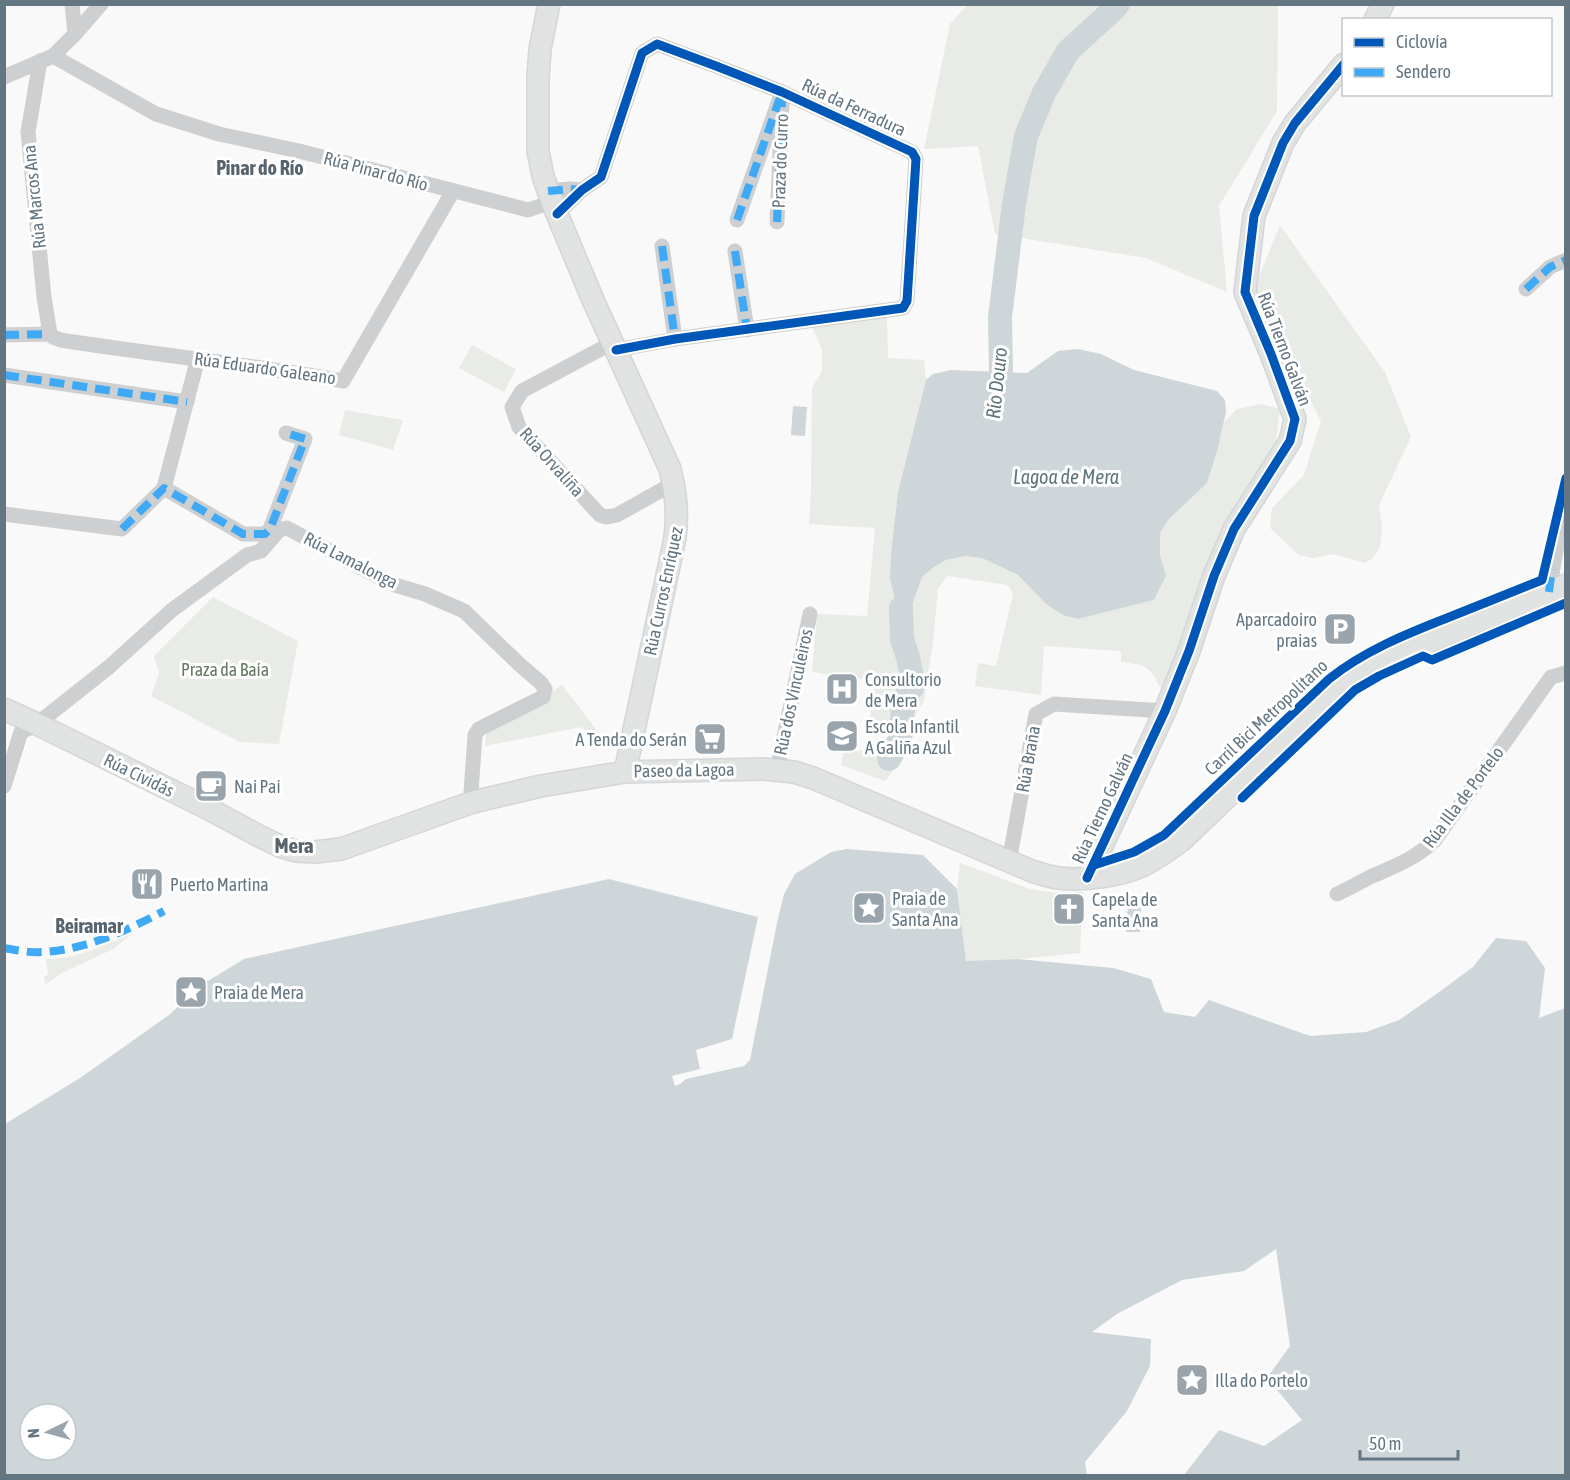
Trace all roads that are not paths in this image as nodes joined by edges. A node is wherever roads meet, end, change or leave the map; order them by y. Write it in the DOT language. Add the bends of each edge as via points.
graph roads {
  1 [pos="72,4"];
  2 [pos="101,4"];
  3 [pos="549,4"];
  4 [pos="1383,4"];
  5 [pos="1376,18"];
  6 [pos="75,34"];
  7 [pos="47,59"];
  8 [pos="1342,66"];
  9 [pos="4,77"];
  10 [pos="782,92"];
  11 [pos="582,190"];
  12 [pos="453,191"];
  13 [pos="552,203"];
  14 [pos="737,220"];
  15 [pos="777,222"];
  16 [pos="663,246"];
  17 [pos="735,251"];
  18 [pos="1566,260"];
  19 [pos="1526,289"];
  20 [pos="747,330"];
  21 [pos="50,334"];
  22 [pos="5,338"];
  23 [pos="675,339"];
  24 [pos="614,346"];
  25 [pos="198,358"];
  26 [pos="4,375"];
  27 [pos="187,402"];
  28 [pos="286,434"];
  29 [pos="674,483"];
  30 [pos="164,488"];
  31 [pos="1566,501"];
  32 [pos="4,514"];
  33 [pos="1558,589"];
  34 [pos="810,614"];
  35 [pos="1566,673"];
  36 [pos="4,709"];
  37 [pos="1165,711"];
  38 [pos="37,724"];
  39 [pos="777,770"];
  40 [pos="625,772"];
  41 [pos="4,786"];
  42 [pos="473,802"];
  43 [pos="273,843"];
  44 [pos="1009,862"];
  45 [pos="1087,878"];
  46 [pos="1336,894"];
  1 -- 6 [label="street"];
  2 -- 6 [label="street"];
  3 -- 13 [label="main road, Rúa Curros Enríquez" via="540,49 538,151"];
  4 -- 5 [label="main road"];
  6 -- 7 [label="street"];
  7 -- 9 [label="street"];
  7 -- 12 [label="street, Rúa Pinar do Río" via="156,114 219,134"];
  7 -- 21 [label="street, Rúa Marcos Ana" via="28,132"];
  8 -- 37 [label="main road, Rúa Tierno Galván" via="1283,143 1254,216 1245,292 1294,419 1290,441 1234,530"];
  10 -- 11 [label="street, Rúa da Ferradura" via="657,44 642,52 601,177"];
  10 -- 14 [label="street, Praza do Curro"];
  10 -- 15 [label="street, Praza do Curro"];
  10 -- 20 [label="street, Rúa da Ferradura" via="912,152 916,159 907,301 903,308"];
  11 -- 13 [label="street, Rúa da Ferradura"];
  11 -- 13 [label="street" via="570,189"];
  12 -- 13 [label="street, Rúa Pinar do Río" via="528,210"];
  12 -- 25 [label="street, Rúa Eduardo Galeano" via="343,381"];
  13 -- 24 [label="main road, Rúa Curros Enríquez"];
  16 -- 23 [label="street"];
  17 -- 20 [label="street"];
  18 -- 19 [label="street" via="1550,267"];
  20 -- 23 [label="street, Rúa da Ferradura"];
  21 -- 22 [label="street, Rúa Eduardo Galeano"];
  21 -- 25 [label="street, Rúa Eduardo Galeano" via="61,340"];
  23 -- 24 [label="street, Rúa da Ferradura"];
  24 -- 29 [label="main road, Rúa Curros Enríquez"];
  24 -- 29 [label="street, Rúa Orvaliña" via="522,392 512,407 519,428 600,515 617,515"];
  25 -- 27 [label="street"];
  26 -- 27 [label="street"];
  27 -- 30 [label="street"];
  28 -- 30 [label="street" via="305,440 265,534 243,534"];
  29 -- 40 [label="main road, Rúa Curros Enríquez" via="678,518 675,538"];
  30 -- 32 [label="street" via="122,530"];
  31 -- 33 [label="street" via="1554,556"];
  33 -- 45 [label="main road, Paseo da Lagoa" via="1374,667 1321,707 1181,841 1141,866"];
  34 -- 39 [label="street, Rúa dos Vinculeiros"];
  35 -- 46 [label="street, Rúa Illa de Portelo" via="1551,677 1435,840 1395,868"];
  36 -- 38 [label="main road, Rúa Cividás"];
  37 -- 44 [label="street, Rúa Braña" via="1054,704 1036,714"];
  37 -- 45 [label="main road, Rúa Tierno Galván"];
  38 -- 41 [label="street, Rúa Lamalonga" via="21,732"];
  38 -- 42 [label="street, Rúa Lamalonga" via="110,667 172,610 247,555 261,551 279,530 287,528 395,585 464,611 541,683 545,689 543,697 479,729 475,735"];
  38 -- 43 [label="main road, Rúa Cividás"];
  39 -- 40 [label="main road, Paseo da Lagoa"];
  39 -- 44 [label="main road, Paseo da Lagoa" via="813,778"];
  40 -- 42 [label="main road, Paseo da Lagoa"];
  42 -- 43 [label="main road, Paseo da Lagoa" via="341,849 296,851"];
  44 -- 45 [label="main road, Paseo da Lagoa" via="1058,879"];
}
